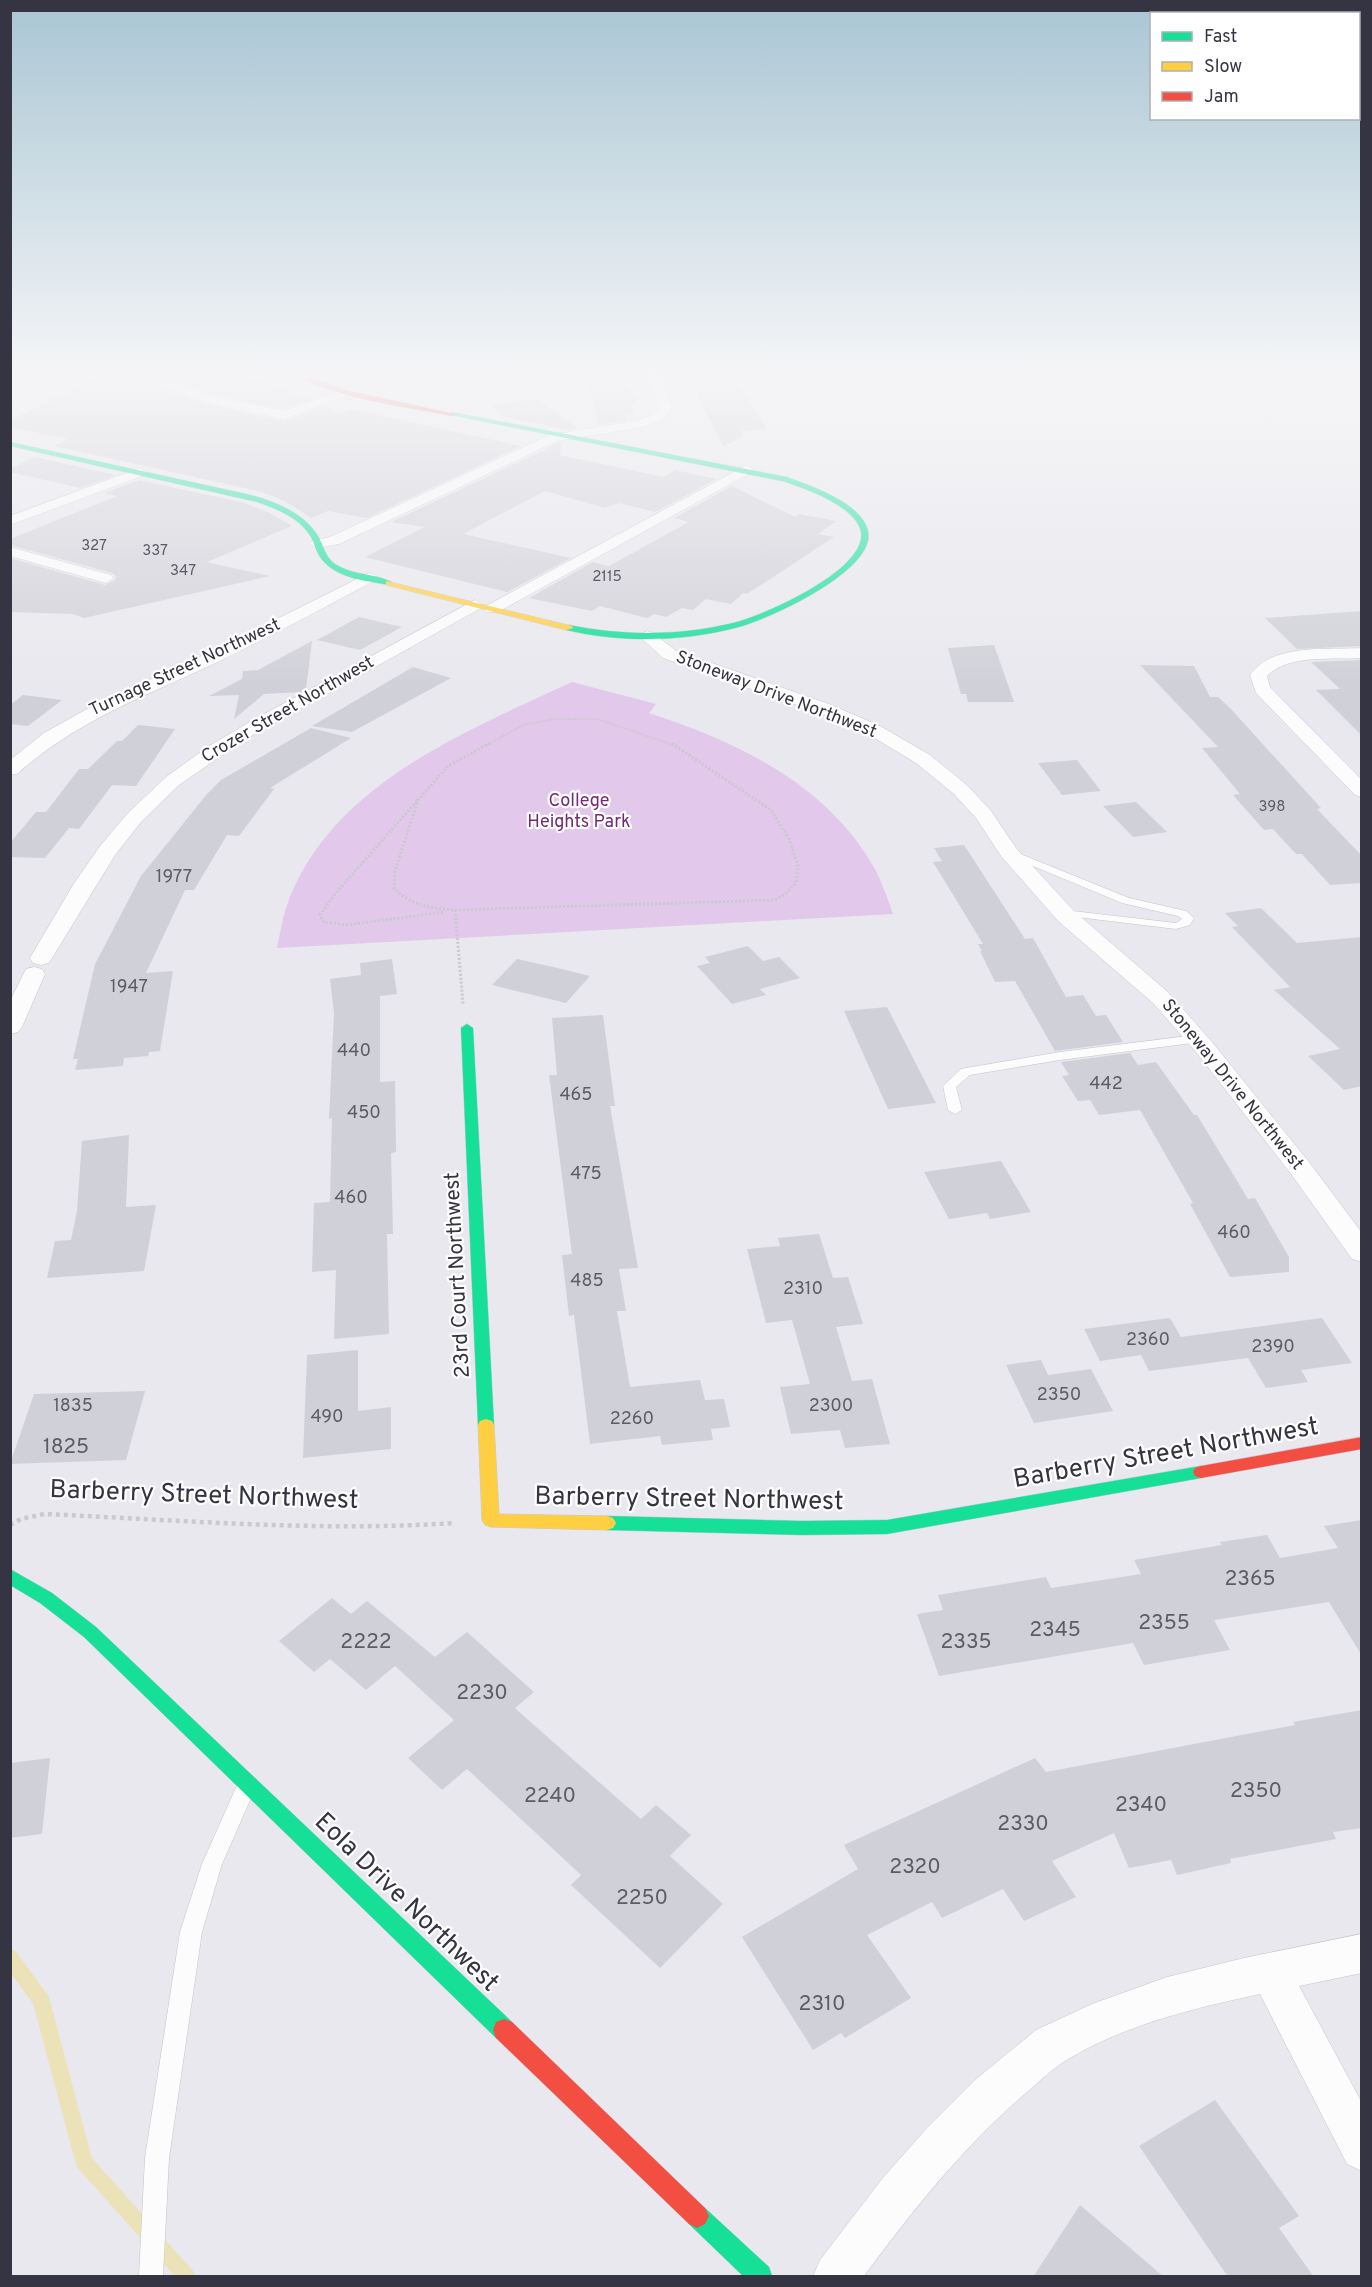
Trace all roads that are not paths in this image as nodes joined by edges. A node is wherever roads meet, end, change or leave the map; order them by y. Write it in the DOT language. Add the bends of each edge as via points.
graph roads {
  1 [pos="127,477"];
  2 [pos="159,477"];
  3 [pos="471,477"];
  4 [pos="732,477"];
  5 [pos="771,477"];
  6 [pos="10,521"];
  7 [pos="317,544"];
  8 [pos="10,551"];
  9 [pos="106,578"];
  10 [pos="369,578"];
  11 [pos="483,607"];
  12 [pos="647,636"];
  13 [pos="1362,653"];
  14 [pos="10,770"];
  15 [pos="1362,791"];
  16 [pos="1008,852"];
  17 [pos="1064,913"];
  18 [pos="10,1027"];
  19 [pos="467,1028"];
  20 [pos="1196,1038"];
  21 [pos="955,1110"];
  22 [pos="1362,1253"];
  23 [pos="1362,1443"];
  24 [pos="491,1520"];
  25 [pos="10,1576"];
  26 [pos="247,1784"];
  27 [pos="1362,1953"];
  28 [pos="1270,1972"];
  29 [pos="1362,2149"];
  30 [pos="151,2277"];
  31 [pos="760,2277"];
  32 [pos="836,2277"];
  1 -- 6 [label="street"];
  2 -- 7 [label="street" via="277,506 298,519"];
  3 -- 7 [label="street" via="334,541"];
  4 -- 11 [label="street, Crozer Street Northwest"];
  5 -- 12 [label="street" via="810,487 841,505 865,534 859,553 838,573 771,615 715,629"];
  7 -- 10 [label="street" via="331,564 346,573"];
  8 -- 9 [label="street"];
  10 -- 11 [label="street"];
  10 -- 14 [label="street, Turnage Street Northwest" via="185,670 84,715 50,735"];
  11 -- 12 [label="street" via="579,630"];
  11 -- 18 [label="street, Crozer Street Northwest" via="223,744 172,781 105,851 37,966"];
  12 -- 16 [label="street, Stoneway Drive Northwest" via="669,654 823,708 874,730 923,759 961,790"];
  13 -- 15 [label="street" via="1287,659 1270,663 1258,675 1262,689"];
  16 -- 17 [label="street, Stoneway Drive Northwest"];
  16 -- 17 [label="lane" via="1126,901 1182,913 1188,918 1176,926"];
  17 -- 20 [label="street, Stoneway Drive Northwest" via="1161,998"];
  19 -- 24 [label="street, 23rd Court Northwest"];
  20 -- 21 [label="lane" via="966,1072 949,1086"];
  20 -- 22 [label="street, Stoneway Drive Northwest"];
  23 -- 24 [label="street, Barberry Street Northwest" via="887,1527"];
  25 -- 26 [label="street, Eola Drive Northwest" via="90,1632"];
  26 -- 30 [label="lane" via="212,1864 191,1932 157,2158"];
  26 -- 31 [label="street, Eola Drive Northwest"];
  27 -- 28 [label="street"];
  28 -- 29 [label="street"];
  28 -- 32 [label="street" via="1146,2002 1055,2043 987,2096 915,2171"];
}
